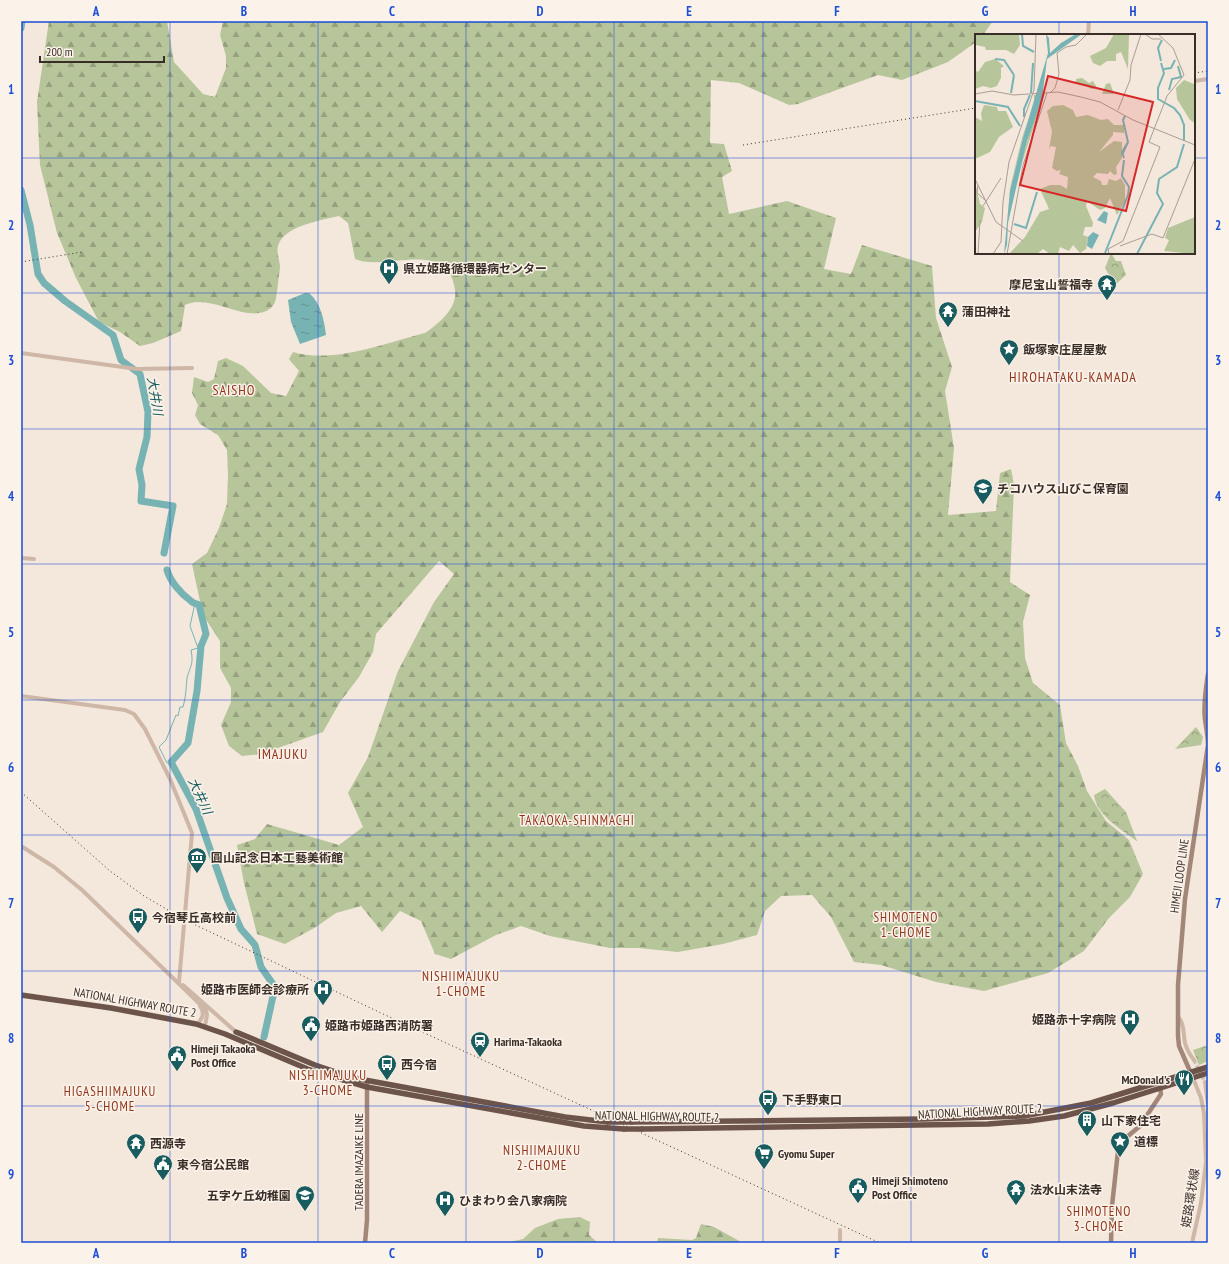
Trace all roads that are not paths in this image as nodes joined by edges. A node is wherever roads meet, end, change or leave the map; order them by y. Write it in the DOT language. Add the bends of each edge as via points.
graph roads {
  1 [pos="1089,21"];
  2 [pos="1088,34"];
  3 [pos="1208,79"];
  4 [pos="1195,81"];
  5 [pos="21,353"];
  6 [pos="192,368"];
  7 [pos="21,558"];
  8 [pos="34,559"];
  9 [pos="1208,674"];
  10 [pos="21,696"];
  11 [pos="21,846"];
  12 [pos="179,982"];
  13 [pos="21,995"];
  14 [pos="198,1002"];
  15 [pos="1179,1018"];
  16 [pos="196,1024"];
  17 [pos="205,1026"];
  18 [pos="236,1032"];
  19 [pos="1194,1060"];
  20 [pos="1208,1067"];
  21 [pos="1208,1073"];
  22 [pos="1192,1075"];
  23 [pos="366,1081"];
  24 [pos="1205,1082"];
  25 [pos="367,1087"];
  26 [pos="1160,1088"];
  27 [pos="1208,1104"];
  28 [pos="1207,1132"];
  29 [pos="840,1230"];
  30 [pos="365,1243"];
  31 [pos="840,1243"];
  32 [pos="1111,1243"];
  33 [pos="1192,1243"];
  1 -- 2 [label="street"];
  3 -- 4 [label="street"];
  5 -- 6 [label="street" via="137,369"];
  7 -- 8 [label="street"];
  9 -- 15 [label="main road, HIMEJI LOOP LINE" via="1205,719 1208,745 1185,899 1178,985"];
  10 -- 12 [label="street" via="124,710 134,714 145,729 170,778 192,833"];
  11 -- 12 [label="street" via="54,867 82,890"];
  12 -- 14 [label="street"];
  12 -- 18 [label="street"];
  13 -- 16 [label="highway, NATIONAL HIGHWAY ROUTE 2"];
  14 -- 16 [label="street" via="203,1014"];
  14 -- 17 [label="street" via="207,1013"];
  15 -- 19 [label="street" via="1188,1052"];
  15 -- 22 [label="main road, HIMEJI LOOP LINE" via="1180,1046"];
  16 -- 17 [label="highway, NATIONAL HIGHWAY ROUTE 2"];
  17 -- 25 [label="highway, NATIONAL HIGHWAY ROUTE 2" via="310,1070"];
  18 -- 23 [label="highway, NATIONAL HIGHWAY ROUTE 2" via="314,1066"];
  20 -- 22 [label="highway, NATIONAL HIGHWAY ROUTE 2"];
  21 -- 22 [label="highway, NATIONAL HIGHWAY ROUTE 2"];
  22 -- 23 [label="highway, NATIONAL HIGHWAY ROUTE 2, bridge" via="1091,1103 1024,1116 632,1122 565,1117"];
  22 -- 26 [label="highway, NATIONAL HIGHWAY ROUTE 2"];
  22 -- 28 [label="street, 姫路環状線" via="1201,1098"];
  23 -- 25 [label="main road, TADERA IMAZAIKE LINE"];
  24 -- 27 [label="street"];
  25 -- 26 [label="highway, NATIONAL HIGHWAY ROUTE 2, bridge" via="584,1126 624,1129 1012,1123 1078,1113"];
  25 -- 30 [label="main road, TADERA IMAZAIKE LINE"];
  26 -- 32 [label="main road" via="1161,1094 1140,1126 1122,1141 1118,1151"];
  28 -- 33 [label="street, 姫路環状線" via="1204,1182"];
  29 -- 31 [label="street"];
}
